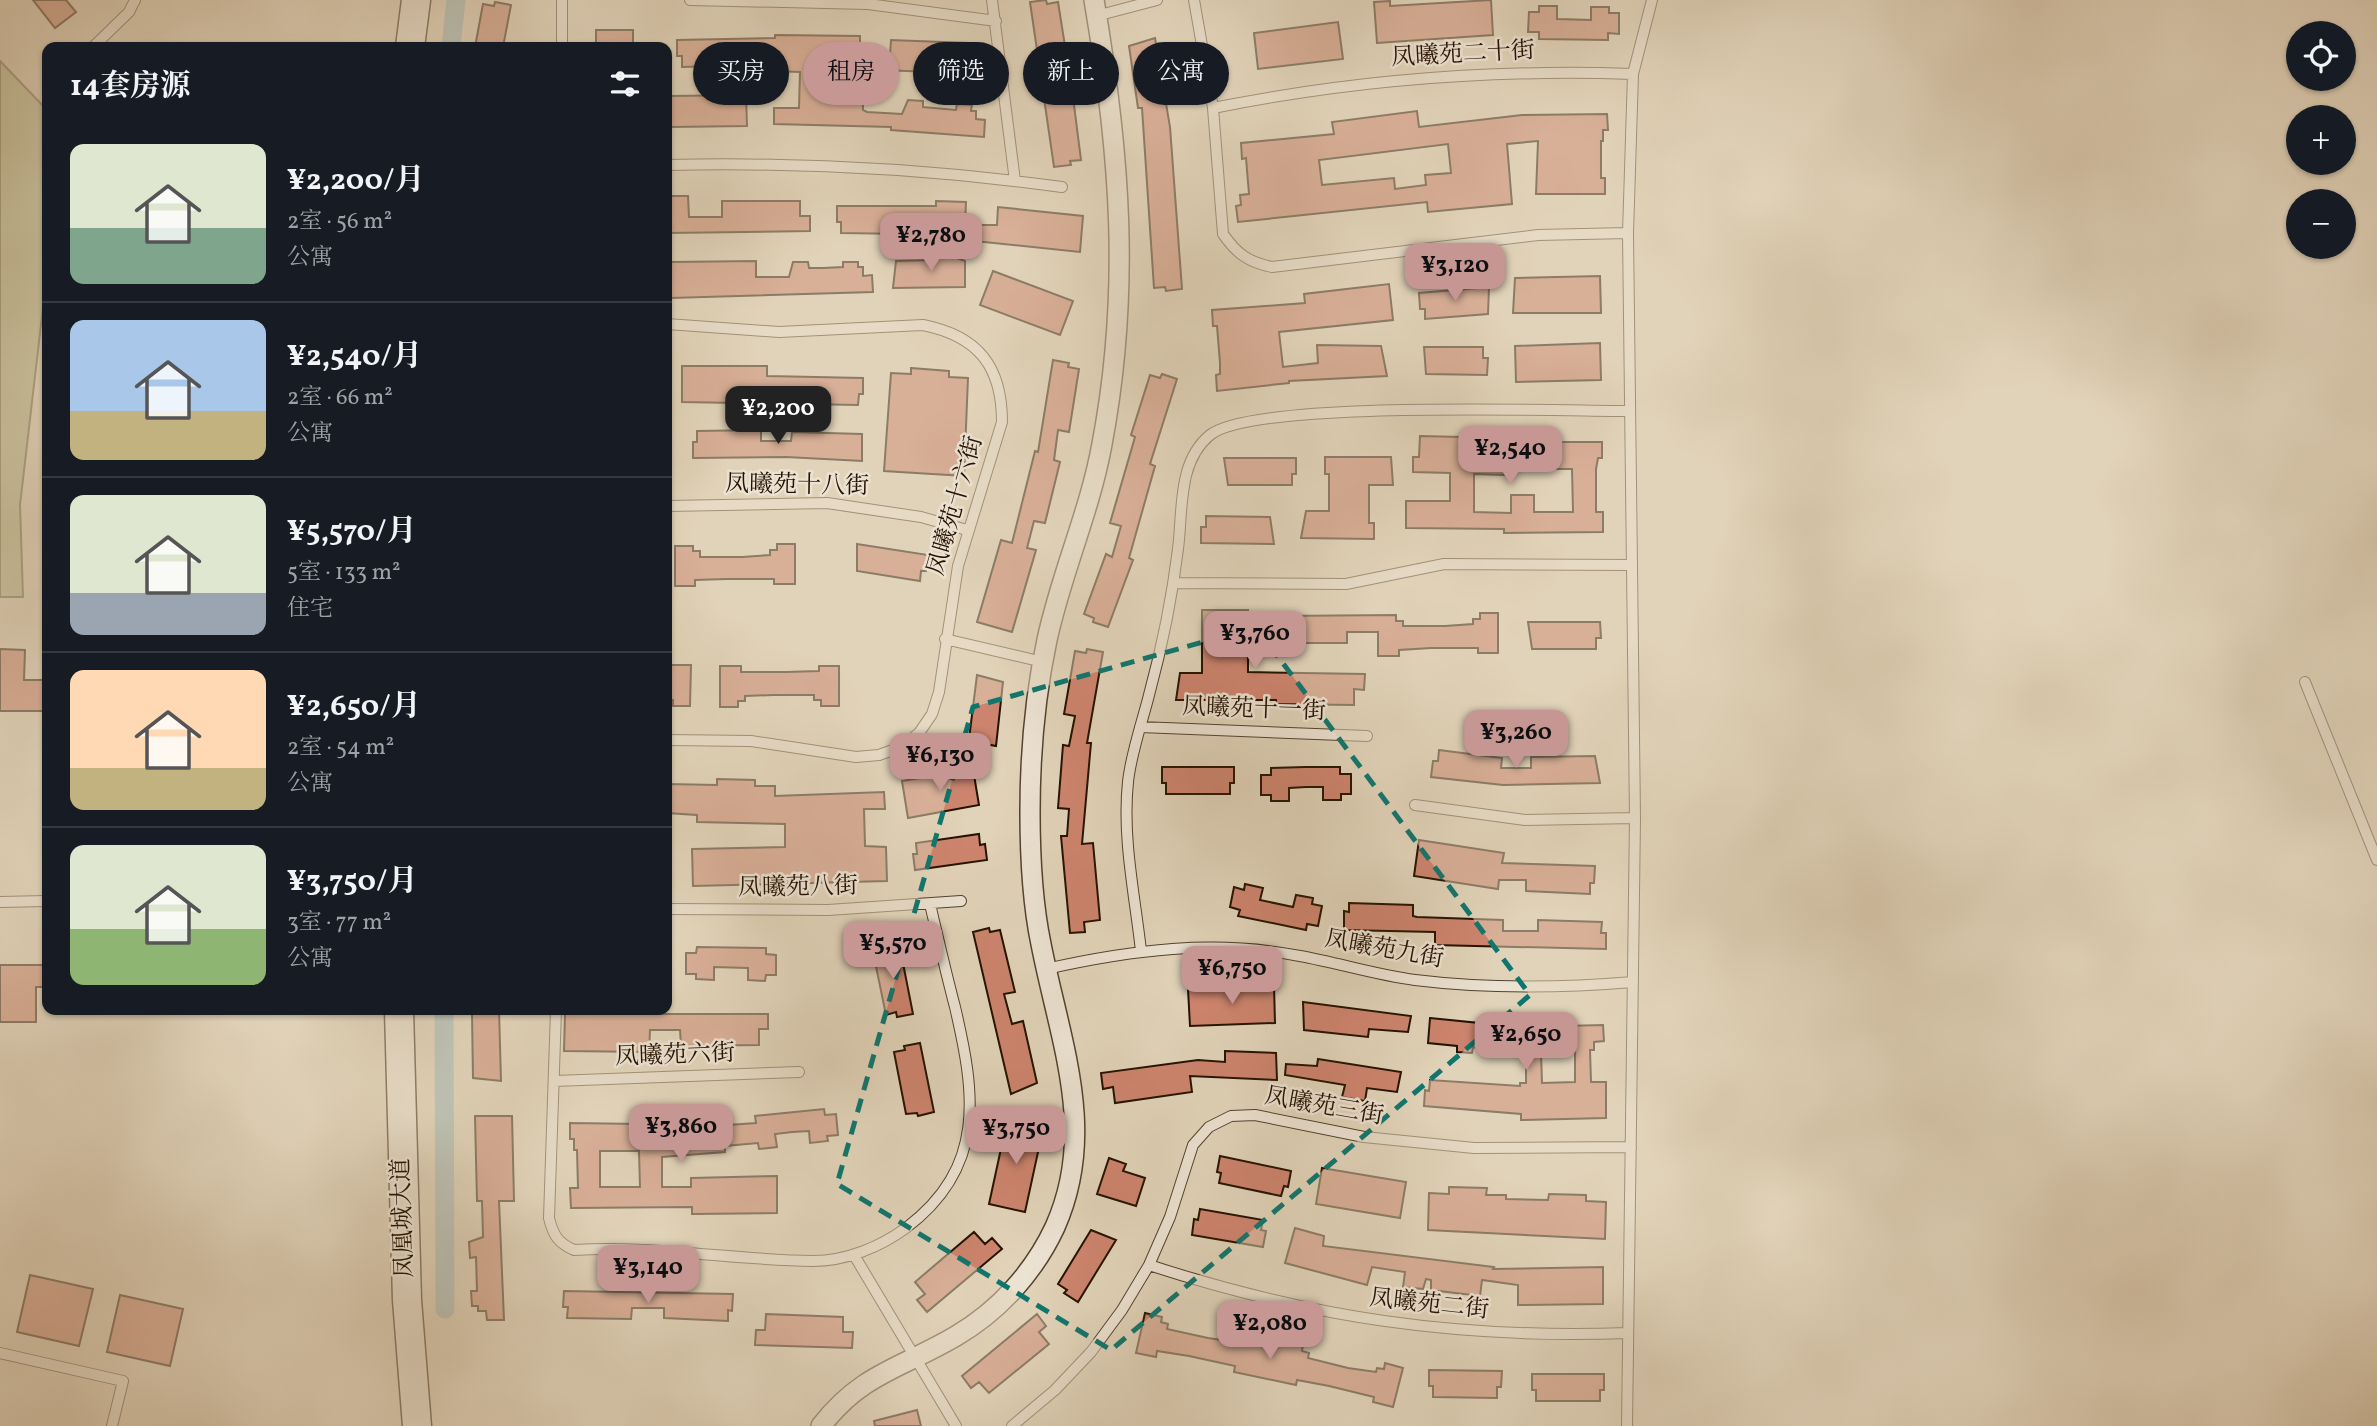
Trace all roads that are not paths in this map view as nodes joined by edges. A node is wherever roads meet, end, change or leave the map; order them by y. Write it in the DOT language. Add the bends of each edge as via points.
graph roads {
  1 [pos="135,0"];
  2 [pos="416,0"];
  3 [pos="562,0"];
  4 [pos="690,0"];
  5 [pos="992,0"];
  6 [pos="1157,0"];
  7 [pos="1195,0"];
  8 [pos="1651,0"];
  9 [pos="1095,8"];
  10 [pos="996,21"];
  11 [pos="98,42"];
  12 [pos="411,42"];
  13 [pos="562,42"];
  14 [pos="1633,74"];
  15 [pos="1213,108"];
  16 [pos="672,165"];
  17 [pos="1015,181"];
  18 [pos="1062,187"];
  19 [pos="1628,233"];
  20 [pos="672,324"];
  21 [pos="1630,411"];
  22 [pos="672,506"];
  23 [pos="967,530"];
  24 [pos="1632,565"];
  25 [pos="1173,583"];
  26 [pos="944,639"];
  27 [pos="1043,662"];
  28 [pos="2305,682"];
  29 [pos="1140,727"];
  30 [pos="1367,736"];
  31 [pos="672,740"];
  32 [pos="1416,805"];
  33 [pos="1635,818"];
  34 [pos="2377,860"];
  35 [pos="42,901"];
  36 [pos="961,901"];
  37 [pos="0,902"];
  38 [pos="930,904"];
  39 [pos="672,909"];
  40 [pos="1141,951"];
  41 [pos="1046,969"];
  42 [pos="1633,982"];
  43 [pos="399,1015"];
  44 [pos="556,1015"];
  45 [pos="799,1072"];
  46 [pos="554,1081"];
  47 [pos="1631,1147"];
  48 [pos="854,1255"];
  49 [pos="1149,1265"];
  50 [pos="1628,1334"];
  51 [pos="0,1353"];
  52 [pos="915,1356"];
  53 [pos="112,1426"];
  54 [pos="416,1426"];
  55 [pos="821,1426"];
  56 [pos="956,1426"];
  57 [pos="1012,1426"];
  58 [pos="1627,1426"];
  1 -- 11 [label="lane"];
  2 -- 12 [label="main road"];
  3 -- 13 [label="lane"];
  4 -- 10 [label="lane" via="878,5"];
  5 -- 10 [label="lane"];
  6 -- 9 [label="lane"];
  7 -- 15 [label="lane"];
  8 -- 14 [label="lane"];
  9 -- 27 [label="street" via="1118,169 1121,266 1113,368 1101,447"];
  10 -- 17 [label="lane"];
  14 -- 15 [label="lane, 凤曦苑二十街" via="1435,76 1317,89"];
  14 -- 19 [label="lane"];
  15 -- 19 [label="lane" via="1223,234 1234,251 1252,263 1272,267 1538,235"];
  16 -- 17 [label="lane" via="845,165"];
  17 -- 18 [label="lane"];
  19 -- 21 [label="lane"];
  20 -- 23 [label="lane, 凤曦苑十六街" via="779,332 923,325 967,340 996,376 1002,422"];
  21 -- 24 [label="lane"];
  21 -- 25 [label="lane" via="1362,411 1230,424 1210,435 1185,472"];
  22 -- 23 [label="lane, 凤曦苑十八街" via="827,503 921,517"];
  23 -- 26 [label="lane, 凤曦苑十六街"];
  24 -- 25 [label="lane" via="1444,564 1346,584"];
  24 -- 33 [label="lane"];
  25 -- 29 [label="lane"];
  26 -- 27 [label="lane"];
  26 -- 31 [label="lane, 凤曦苑十六街" via="932,714 919,733 901,747 856,757 751,741"];
  27 -- 41 [label="street" via="1030,809 1032,875"];
  28 -- 34 [label="lane"];
  29 -- 30 [label="lane, 凤曦苑十一街"];
  29 -- 40 [label="lane" via="1128,780 1126,821"];
  32 -- 33 [label="lane" via="1525,820"];
  33 -- 42 [label="lane"];
  35 -- 37 [label="lane"];
  36 -- 38 [label="lane, 凤曦苑八街"];
  38 -- 39 [label="lane, 凤曦苑八街" via="828,910"];
  38 -- 48 [label="lane" via="970,1071 972,1110 964,1149 947,1185 923,1215 891,1239"];
  40 -- 41 [label="lane, 凤曦苑九街"];
  40 -- 42 [label="lane, 凤曦苑九街" via="1236,948 1415,980 1470,985 1565,987"];
  41 -- 52 [label="street" via="1076,1104 1077,1150 1070,1186 1036,1263 1005,1298 958,1335"];
  42 -- 47 [label="lane"];
  43 -- 54 [label="main road, 凤凰城大道" via="407,1300"];
  44 -- 46 [label="lane"];
  45 -- 46 [label="lane, 凤曦苑六街"];
  46 -- 48 [label="lane" via="549,1218 561,1244 574,1250 700,1252 815,1261"];
  47 -- 49 [label="lane, 凤曦苑三街" via="1474,1148 1364,1137 1255,1115 1231,1116 1209,1127 1193,1145"];
  47 -- 50 [label="lane"];
  48 -- 52 [label="lane"];
  49 -- 50 [label="lane, 凤曦苑二街" via="1215,1287 1351,1318 1489,1334"];
  49 -- 57 [label="lane, 凤曦苑三街" via="1091,1352"];
  50 -- 58 [label="lane"];
  51 -- 53 [label="lane" via="122,1381"];
  52 -- 55 [label="street" via="860,1386"];
  52 -- 56 [label="lane"];
}
